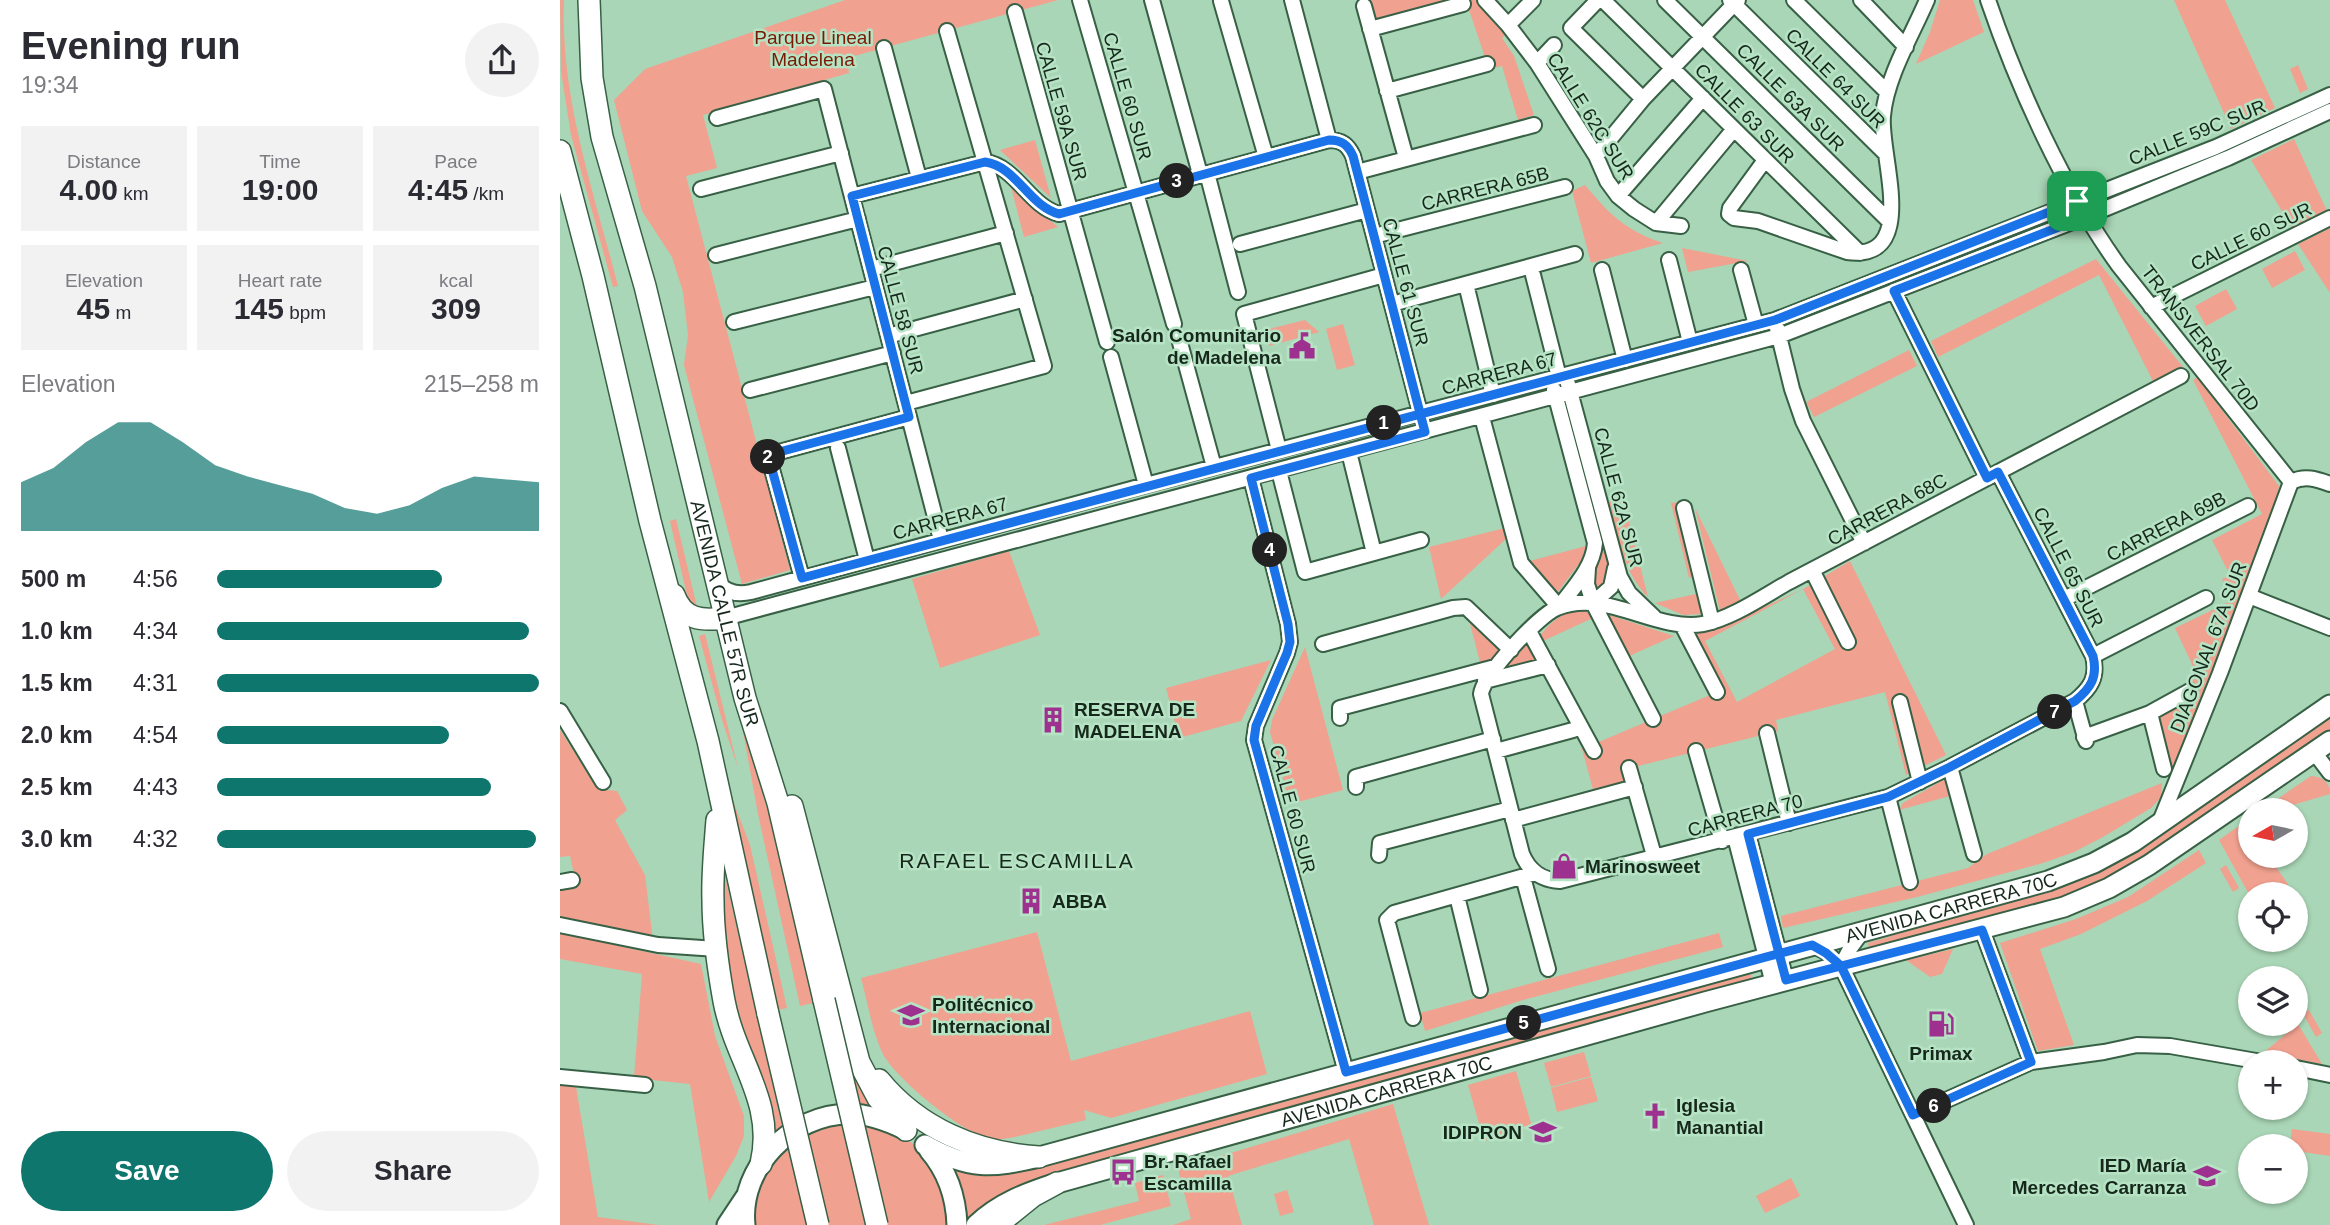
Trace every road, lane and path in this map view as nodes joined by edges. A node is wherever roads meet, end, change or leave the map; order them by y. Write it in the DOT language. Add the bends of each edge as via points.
graph roads {
  1 [pos="579,0"];
  2 [pos="589,0"];
  3 [pos="1080,0"];
  4 [pos="1152,0"];
  5 [pos="1292,0"];
  6 [pos="1485,0"];
  7 [pos="1533,0"];
  8 [pos="1601,0"];
  9 [pos="1665,0"];
  10 [pos="1794,0"];
  11 [pos="1861,0"];
  12 [pos="1927,0"];
  13 [pos="1988,0"];
  14 [pos="1221,1"];
  15 [pos="1734,1"];
  16 [pos="1464,4"];
  17 [pos="1364,6"];
  18 [pos="1014,12"];
  19 [pos="1508,25"];
  20 [pos="1370,30"];
  21 [pos="947,31"];
  22 [pos="1703,37"];
  23 [pos="1555,45"];
  24 [pos="1906,47"];
  25 [pos="884,48"];
  26 [pos="1537,63"];
  27 [pos="1487,64"];
  28 [pos="1672,68"];
  29 [pos="1388,91"];
  30 [pos="1887,92"];
  31 [pos="2330,95"];
  32 [pos="1703,98"];
  33 [pos="1643,99"];
  34 [pos="2330,111"];
  35 [pos="717,118"];
  36 [pos="1534,125"];
  37 [pos="1734,129"];
  38 [pos="1329,140"];
  39 [pos="560,151"];
  40 [pos="841,153"];
  41 [pos="1885,153"];
  42 [pos="1596,156"];
  43 [pos="1266,157"];
  44 [pos="1406,158"];
  45 [pos="1765,160"];
  46 [pos="985,162"];
  47 [pos="1357,172"];
  48 [pos="1204,174"];
  49 [pos="919,178"];
  50 [pos="615,182"];
  51 [pos="1565,187"];
  52 [pos="701,189"];
  53 [pos="1136,193"];
  54 [pos="852,196"];
  55 [pos="1618,196"];
  56 [pos="2077,201"];
  57 [pos="1367,210"];
  58 [pos="1070,211"];
  59 [pos="2085,217"];
  60 [pos="2330,218"];
  61 [pos="858,219"];
  62 [pos="1889,221"];
  63 [pos="1656,223"];
  64 [pos="1681,226"];
  65 [pos="1006,233"];
  66 [pos="1374,236"];
  67 [pos="1240,244"];
  68 [pos="1860,253"];
  69 [pos="1575,254"];
  70 [pos="716,255"];
  71 [pos="1669,260"];
  72 [pos="871,269"];
  73 [pos="1602,270"];
  74 [pos="1741,270"];
  75 [pos="1384,275"];
  76 [pos="1533,275"];
  77 [pos="1466,284"];
  78 [pos="875,286"];
  79 [pos="1894,291"];
  80 [pos="1238,292"];
  81 [pos="1025,299"];
  82 [pos="1392,304"];
  83 [pos="2151,307"];
  84 [pos="1775,320"];
  85 [pos="734,322"];
  86 [pos="1174,324"];
  87 [pos="1756,325"];
  88 [pos="888,336"];
  89 [pos="1779,336"];
  90 [pos="1179,339"];
  91 [pos="1107,342"];
  92 [pos="1690,342"];
  93 [pos="893,353"];
  94 [pos="1111,357"];
  95 [pos="1625,360"];
  96 [pos="2181,376"];
  97 [pos="1559,377"];
  98 [pos="750,390"];
  99 [pos="1571,393"];
  100 [pos="1493,395"];
  101 [pos="1556,397"];
  102 [pos="621,405"];
  103 [pos="908,410"];
  104 [pos="1420,413"];
  105 [pos="1482,416"];
  106 [pos="1425,432"];
  107 [pos="838,448"];
  108 [pos="1273,452"];
  109 [pos="1349,452"];
  110 [pos="1214,467"];
  111 [pos="1276,471"];
  112 [pos="1993,475"];
  113 [pos="1251,478"];
  114 [pos="2291,482"];
  115 [pos="2330,484"];
  116 [pos="1146,485"];
  117 [pos="2248,506"];
  118 [pos="1684,508"];
  119 [pos="941,540"];
  120 [pos="1421,540"];
  121 [pos="1864,543"];
  122 [pos="1374,553"];
  123 [pos="867,560"];
  124 [pos="1616,565"];
  125 [pos="1589,566"];
  126 [pos="1812,570"];
  127 [pos="802,578"];
  128 [pos="718,583"];
  129 [pos="2249,596"];
  130 [pos="2206,598"];
  131 [pos="2064,599"];
  132 [pos="1593,603"];
  133 [pos="1559,607"];
  134 [pos="725,618"];
  135 [pos="1655,618"];
  136 [pos="1712,622"];
  137 [pos="1682,625"];
  138 [pos="2330,628"];
  139 [pos="1529,631"];
  140 [pos="1848,642"];
  141 [pos="1323,644"];
  142 [pos="1511,650"];
  143 [pos="2093,656"];
  144 [pos="1548,665"];
  145 [pos="1495,667"];
  146 [pos="1485,681"];
  147 [pos="2094,681"];
  148 [pos="2190,691"];
  149 [pos="1717,692"];
  150 [pos="745,698"];
  151 [pos="2075,701"];
  152 [pos="1900,702"];
  153 [pos="2330,705"];
  154 [pos="560,711"];
  155 [pos="2150,713"];
  156 [pos="1340,719"];
  157 [pos="1653,719"];
  158 [pos="1573,730"];
  159 [pos="1767,733"];
  160 [pos="1494,745"];
  161 [pos="2322,746"];
  162 [pos="1594,751"];
  163 [pos="1696,751"];
  164 [pos="1950,767"];
  165 [pos="1629,768"];
  166 [pos="2164,769"];
  167 [pos="2330,773"];
  168 [pos="603,782"];
  169 [pos="1920,782"];
  170 [pos="1356,787"];
  171 [pos="1635,787"];
  172 [pos="719,794"];
  173 [pos="1888,797"];
  174 [pos="1512,814"];
  175 [pos="1789,823"];
  176 [pos="2159,825"];
  177 [pos="1735,837"];
  178 [pos="1379,855"];
  179 [pos="1974,855"];
  180 [pos="1655,859"];
  181 [pos="1529,875"];
  182 [pos="1910,882"];
  183 [pos="1457,896"];
  184 [pos="560,925"];
  185 [pos="1982,930"];
  186 [pos="1862,932"];
  187 [pos="1812,945"];
  188 [pos="717,949"];
  189 [pos="1773,955"];
  190 [pos="1841,966"];
  191 [pos="1548,969"];
  192 [pos="1780,982"];
  193 [pos="1480,990"];
  194 [pos="1413,1018"];
  195 [pos="853,1041"];
  196 [pos="2238,1058"];
  197 [pos="2031,1062"];
  198 [pos="2308,1070"];
  199 [pos="1346,1072"];
  200 [pos="2330,1075"];
  201 [pos="560,1077"];
  202 [pos="645,1085"];
  203 [pos="1913,1115"];
  204 [pos="906,1130"];
  205 [pos="925,1145"];
  206 [pos="1039,1157"];
  207 [pos="761,1164"];
  208 [pos="1057,1184"];
  209 [pos="748,1194"];
  210 [pos="727,1225"];
  211 [pos="745,1225"];
  212 [pos="818,1225"];
  213 [pos="877,1225"];
  214 [pos="957,1225"];
  215 [pos="976,1225"];
  216 [pos="997,1225"];
  217 [pos="1966,1225"];
  1 -- 50 [label="highway" via="589,123"];
  2 -- 50 [label="highway, AVENIDA CALLE 57R SUR" via="594,97"];
  3 -- 53 [label="street, CALLE 60 SUR"];
  4 -- 48 [label="street"];
  5 -- 38 [label="street"];
  6 -- 19 [label="street, CALLE 62C SUR"];
  7 -- 19 [label="street"];
  8 -- 28 [label="street, CALLE 63 SUR"];
  8 -- 33 [label="street" via="1571,28"];
  9 -- 22 [label="street, CALLE 63A SUR"];
  10 -- 30 [label="street"];
  11 -- 24 [label="street"];
  12 -- 24 [label="street"];
  13 -- 56 [label="street, TRANSVERSAL 70D" via="2020,82"];
  14 -- 43 [label="street"];
  15 -- 22 [label="street"];
  15 -- 41 [label="street, CALLE 64 SUR"];
  16 -- 20 [label="street"];
  17 -- 20 [label="street"];
  18 -- 58 [label="street, CALLE 59A SUR"];
  19 -- 26 [label="street, CALLE 62C SUR"];
  20 -- 29 [label="street"];
  21 -- 46 [label="street"];
  22 -- 28 [label="street"];
  22 -- 62 [label="street, CALLE 63A SUR"];
  23 -- 26 [label="street"];
  24 -- 30 [label="street"];
  25 -- 49 [label="street"];
  26 -- 42 [label="street, CALLE 62C SUR"];
  27 -- 29 [label="street"];
  28 -- 32 [label="street, CALLE 63 SUR"];
  28 -- 33 [label="street"];
  29 -- 44 [label="street"];
  30 -- 41 [label="street"];
  31 -- 56 [label="street, CALLE 59C SUR" via="2216,147"];
  32 -- 37 [label="street, CALLE 63 SUR"];
  32 -- 55 [label="street"];
  33 -- 42 [label="street"];
  34 -- 59 [label="street, CALLE 59C SUR"];
  35 -- 40 [label="street, CALLE 58 SUR" via="824,89"];
  36 -- 44 [label="street"];
  37 -- 45 [label="street, CALLE 63 SUR"];
  37 -- 63 [label="street"];
  38 -- 43 [label="street"];
  38 -- 47 [label="street, CALLE 61 SUR" via="1345,144"];
  39 -- 102 [label="highway"];
  40 -- 52 [label="street"];
  40 -- 54 [label="street, CALLE 58 SUR"];
  41 -- 62 [label="street" via="1892,201"];
  42 -- 55 [label="street, CALLE 62C SUR"];
  43 -- 48 [label="street"];
  44 -- 47 [label="street"];
  45 -- 68 [label="street, CALLE 63 SUR"];
  45 -- 68 [label="street" via="1729,214"];
  46 -- 49 [label="street"];
  46 -- 58 [label="street" via="999,165 1052,212"];
  46 -- 65 [label="street"];
  47 -- 57 [label="street, CALLE 61 SUR"];
  48 -- 53 [label="street"];
  48 -- 80 [label="street"];
  49 -- 54 [label="street"];
  50 -- 128 [label="highway, AVENIDA CALLE 57R SUR"];
  51 -- 66 [label="street, CARRERA 65B"];
  53 -- 58 [label="street"];
  53 -- 86 [label="street, CALLE 60 SUR"];
  54 -- 61 [label="street, CALLE 58 SUR"];
  55 -- 63 [label="street, CALLE 62C SUR"];
  56 -- 59 [label="street, TRANSVERSAL 70D"];
  56 -- 84 [label="street, CARRERA 67"];
  57 -- 66 [label="street, CALLE 61 SUR"];
  57 -- 67 [label="street"];
  58 -- 91 [label="street, CALLE 59A SUR"];
  59 -- 79 [label="street, CARRERA 67"];
  59 -- 83 [label="street, TRANSVERSAL 70D"];
  60 -- 83 [label="street, CALLE 60 SUR"];
  61 -- 70 [label="street"];
  61 -- 72 [label="street, CALLE 58 SUR"];
  62 -- 68 [label="street" via="1883,242"];
  63 -- 64 [label="street, CALLE 62C SUR"];
  65 -- 72 [label="street"];
  65 -- 81 [label="street"];
  66 -- 75 [label="street, CALLE 61 SUR"];
  69 -- 77 [label="street"];
  71 -- 92 [label="street"];
  72 -- 78 [label="street, CALLE 58 SUR"];
  73 -- 95 [label="street"];
  74 -- 87 [label="street"];
  75 -- 82 [label="street, CALLE 61 SUR"];
  75 -- 108 [label="street" via="1244,314"];
  76 -- 97 [label="street, CALLE 62A SUR"];
  77 -- 82 [label="street"];
  77 -- 100 [label="street"];
  78 -- 85 [label="street"];
  78 -- 88 [label="street, CALLE 58 SUR"];
  79 -- 89 [label="street, CARRERA 67"];
  79 -- 112 [label="street, CALLE 65 SUR"];
  81 -- 88 [label="street"];
  81 -- 103 [label="street" via="1044,366"];
  82 -- 104 [label="street, CALLE 61 SUR"];
  83 -- 114 [label="street, TRANSVERSAL 70D"];
  84 -- 87 [label="street, CARRERA 67"];
  84 -- 89 [label="street"];
  87 -- 92 [label="street, CARRERA 67"];
  88 -- 93 [label="street, CALLE 58 SUR"];
  89 -- 99 [label="street, CARRERA 67"];
  89 -- 121 [label="street" via="1803,421"];
  90 -- 110 [label="street"];
  92 -- 95 [label="street, CARRERA 67"];
  93 -- 98 [label="street"];
  93 -- 103 [label="street, CALLE 58 SUR"];
  94 -- 116 [label="street"];
  95 -- 97 [label="street, CARRERA 67"];
  96 -- 112 [label="street, CARRERA 68C"];
  97 -- 99 [label="street, CALLE 62A SUR"];
  97 -- 100 [label="street, CARRERA 67"];
  97 -- 101 [label="street, CALLE 62A SUR"];
  99 -- 101 [label="street, CARRERA 67"];
  99 -- 124 [label="street, CALLE 62A SUR"];
  100 -- 104 [label="street, CARRERA 67"];
  101 -- 105 [label="street, CARRERA 67"];
  101 -- 125 [label="street, CALLE 62A SUR" via="1594,536 1595,552"];
  102 -- 134 [label="highway" via="633,427 677,602 697,619"];
  102 -- 172 [label="highway"];
  103 -- 119 [label="street, CALLE 58 SUR"];
  103 -- 127 [label="street" via="768,455"];
  104 -- 106 [label="street, CALLE 61 SUR"];
  104 -- 108 [label="street, CARRERA 67"];
  105 -- 106 [label="street, CARRERA 67"];
  105 -- 133 [label="street" via="1521,563"];
  106 -- 109 [label="street, CARRERA 67"];
  107 -- 123 [label="street"];
  108 -- 110 [label="street, CARRERA 67"];
  108 -- 111 [label="street"];
  109 -- 111 [label="street, CARRERA 67"];
  109 -- 122 [label="street"];
  110 -- 116 [label="street, CARRERA 67"];
  111 -- 113 [label="street, CARRERA 67"];
  111 -- 122 [label="street" via="1305,572"];
  112 -- 121 [label="street, CARRERA 68C"];
  112 -- 131 [label="street, CALLE 65 SUR"];
  113 -- 134 [label="street, CARRERA 67"];
  113 -- 199 [label="street, CALLE 60 SUR" via="1290,642 1254,740"];
  114 -- 115 [label="street" via="2310,478"];
  114 -- 129 [label="street, DIAGONAL 67A SUR"];
  116 -- 119 [label="street, CARRERA 67"];
  117 -- 131 [label="street, CARRERA 69B"];
  118 -- 136 [label="street"];
  119 -- 123 [label="street, CARRERA 67"];
  120 -- 122 [label="street"];
  121 -- 126 [label="street, CARRERA 68C"];
  123 -- 127 [label="street, CARRERA 67"];
  124 -- 132 [label="street" via="1611,587"];
  124 -- 135 [label="street, CALLE 62A SUR" via="1629,593"];
  125 -- 132 [label="street" via="1587,584"];
  125 -- 133 [label="street, CALLE 62A SUR"];
  126 -- 136 [label="street, CARRERA 68C"];
  126 -- 140 [label="street"];
  127 -- 128 [label="street, CARRERA 67" via="743,594"];
  128 -- 134 [label="highway, AVENIDA CALLE 57R SUR"];
  129 -- 138 [label="street"];
  129 -- 176 [label="street, DIAGONAL 67A SUR"];
  130 -- 143 [label="street"];
  131 -- 143 [label="street, CALLE 65 SUR"];
  132 -- 133 [label="street"];
  132 -- 135 [label="street"];
  132 -- 157 [label="street"];
  133 -- 139 [label="street, CALLE 62A SUR"];
  134 -- 150 [label="highway, AVENIDA CALLE 57R SUR"];
  135 -- 137 [label="street"];
  136 -- 137 [label="street, CARRERA 68C"];
  137 -- 149 [label="street"];
  139 -- 142 [label="street, CALLE 62A SUR"];
  139 -- 144 [label="street"];
  141 -- 142 [label="street" via="1466,607"];
  142 -- 145 [label="street, CALLE 62A SUR"];
  143 -- 147 [label="street, CALLE 65 SUR"];
  144 -- 146 [label="street"];
  144 -- 162 [label="street"];
  145 -- 146 [label="street, CALLE 62A SUR"];
  145 -- 156 [label="street" via="1340,708"];
  146 -- 160 [label="street" via="1481,694"];
  147 -- 151 [label="street, CARRERA 70"];
  148 -- 155 [label="street"];
  150 -- 195 [label="highway" via="792,806"];
  150 -- 213 [label="highway, AVENIDA CALLE 57R SUR, bridge" via="778,803"];
  151 -- 155 [label="street" via="2085,739"];
  151 -- 164 [label="street, CARRERA 70"];
  152 -- 169 [label="street"];
  153 -- 176 [label="main road, AVENIDA CARRERA 70C"];
  154 -- 168 [label="street"];
  155 -- 166 [label="street"];
  158 -- 160 [label="street"];
  159 -- 175 [label="street"];
  160 -- 170 [label="street" via="1356,777"];
  160 -- 174 [label="street"];
  161 -- 167 [label="street"];
  161 -- 185 [label="main road, AVENIDA CARRERA 70C" via="2128,878 2087,898"];
  163 -- 177 [label="street"];
  164 -- 169 [label="street, CARRERA 70"];
  164 -- 179 [label="street"];
  165 -- 171 [label="street"];
  169 -- 173 [label="street, CARRERA 70"];
  171 -- 174 [label="street"];
  171 -- 180 [label="street"];
  172 -- 188 [label="highway" via="713,897"];
  172 -- 212 [label="highway, bridge"];
  173 -- 175 [label="street, CARRERA 70"];
  173 -- 182 [label="street"];
  174 -- 178 [label="street" via="1380,843"];
  174 -- 181 [label="street"];
  175 -- 177 [label="street, CARRERA 70"];
  176 -- 186 [label="main road, AVENIDA CARRERA 70C" via="2103,859 2048,881"];
  177 -- 180 [label="street, CARRERA 70"];
  177 -- 189 [label="street"];
  180 -- 181 [label="street, CARRERA 70" via="1560,881"];
  181 -- 183 [label="street, CARRERA 70"];
  181 -- 191 [label="street"];
  183 -- 193 [label="street"];
  183 -- 194 [label="street, CARRERA 70" via="1394,913 1387,920"];
  184 -- 188 [label="street" via="658,945"];
  185 -- 190 [label="main road, AVENIDA CARRERA 70C"];
  185 -- 197 [label="street"];
  186 -- 187 [label="main road, AVENIDA CARRERA 70C"];
  186 -- 190 [label="street"];
  187 -- 189 [label="main road, AVENIDA CARRERA 70C"];
  187 -- 190 [label="street"];
  188 -- 207 [label="highway" via="728,1019 764,1115 766,1144"];
  189 -- 192 [label="street"];
  189 -- 199 [label="main road, AVENIDA CARRERA 70C"];
  190 -- 192 [label="main road, AVENIDA CARRERA 70C"];
  190 -- 203 [label="street"];
  192 -- 208 [label="main road, AVENIDA CARRERA 70C"];
  195 -- 204 [label="highway" via="870,1086"];
  195 -- 206 [label="highway" via="883,1085 938,1129 987,1150"];
  196 -- 197 [label="street" via="2137,1045"];
  197 -- 203 [label="street"];
  198 -- 200 [label="street"];
  199 -- 206 [label="main road, AVENIDA CARRERA 70C"];
  201 -- 202 [label="street"];
  203 -- 217 [label="street"];
  204 -- 205 [label="main road"];
  204 -- 207 [label="main road" via="867,1115 827,1117 789,1134"];
  205 -- 206 [label="main road, AVENIDA CARRERA 70C" via="954,1159 988,1166"];
  205 -- 214 [label="main road" via="949,1181"];
  207 -- 209 [label="main road"];
  208 -- 215 [label="main road, AVENIDA CARRERA 70C" via="1014,1198"];
  208 -- 216 [label="highway" via="1033,1196"];
  209 -- 210 [label="main road"];
  209 -- 211 [label="main road"];
}
